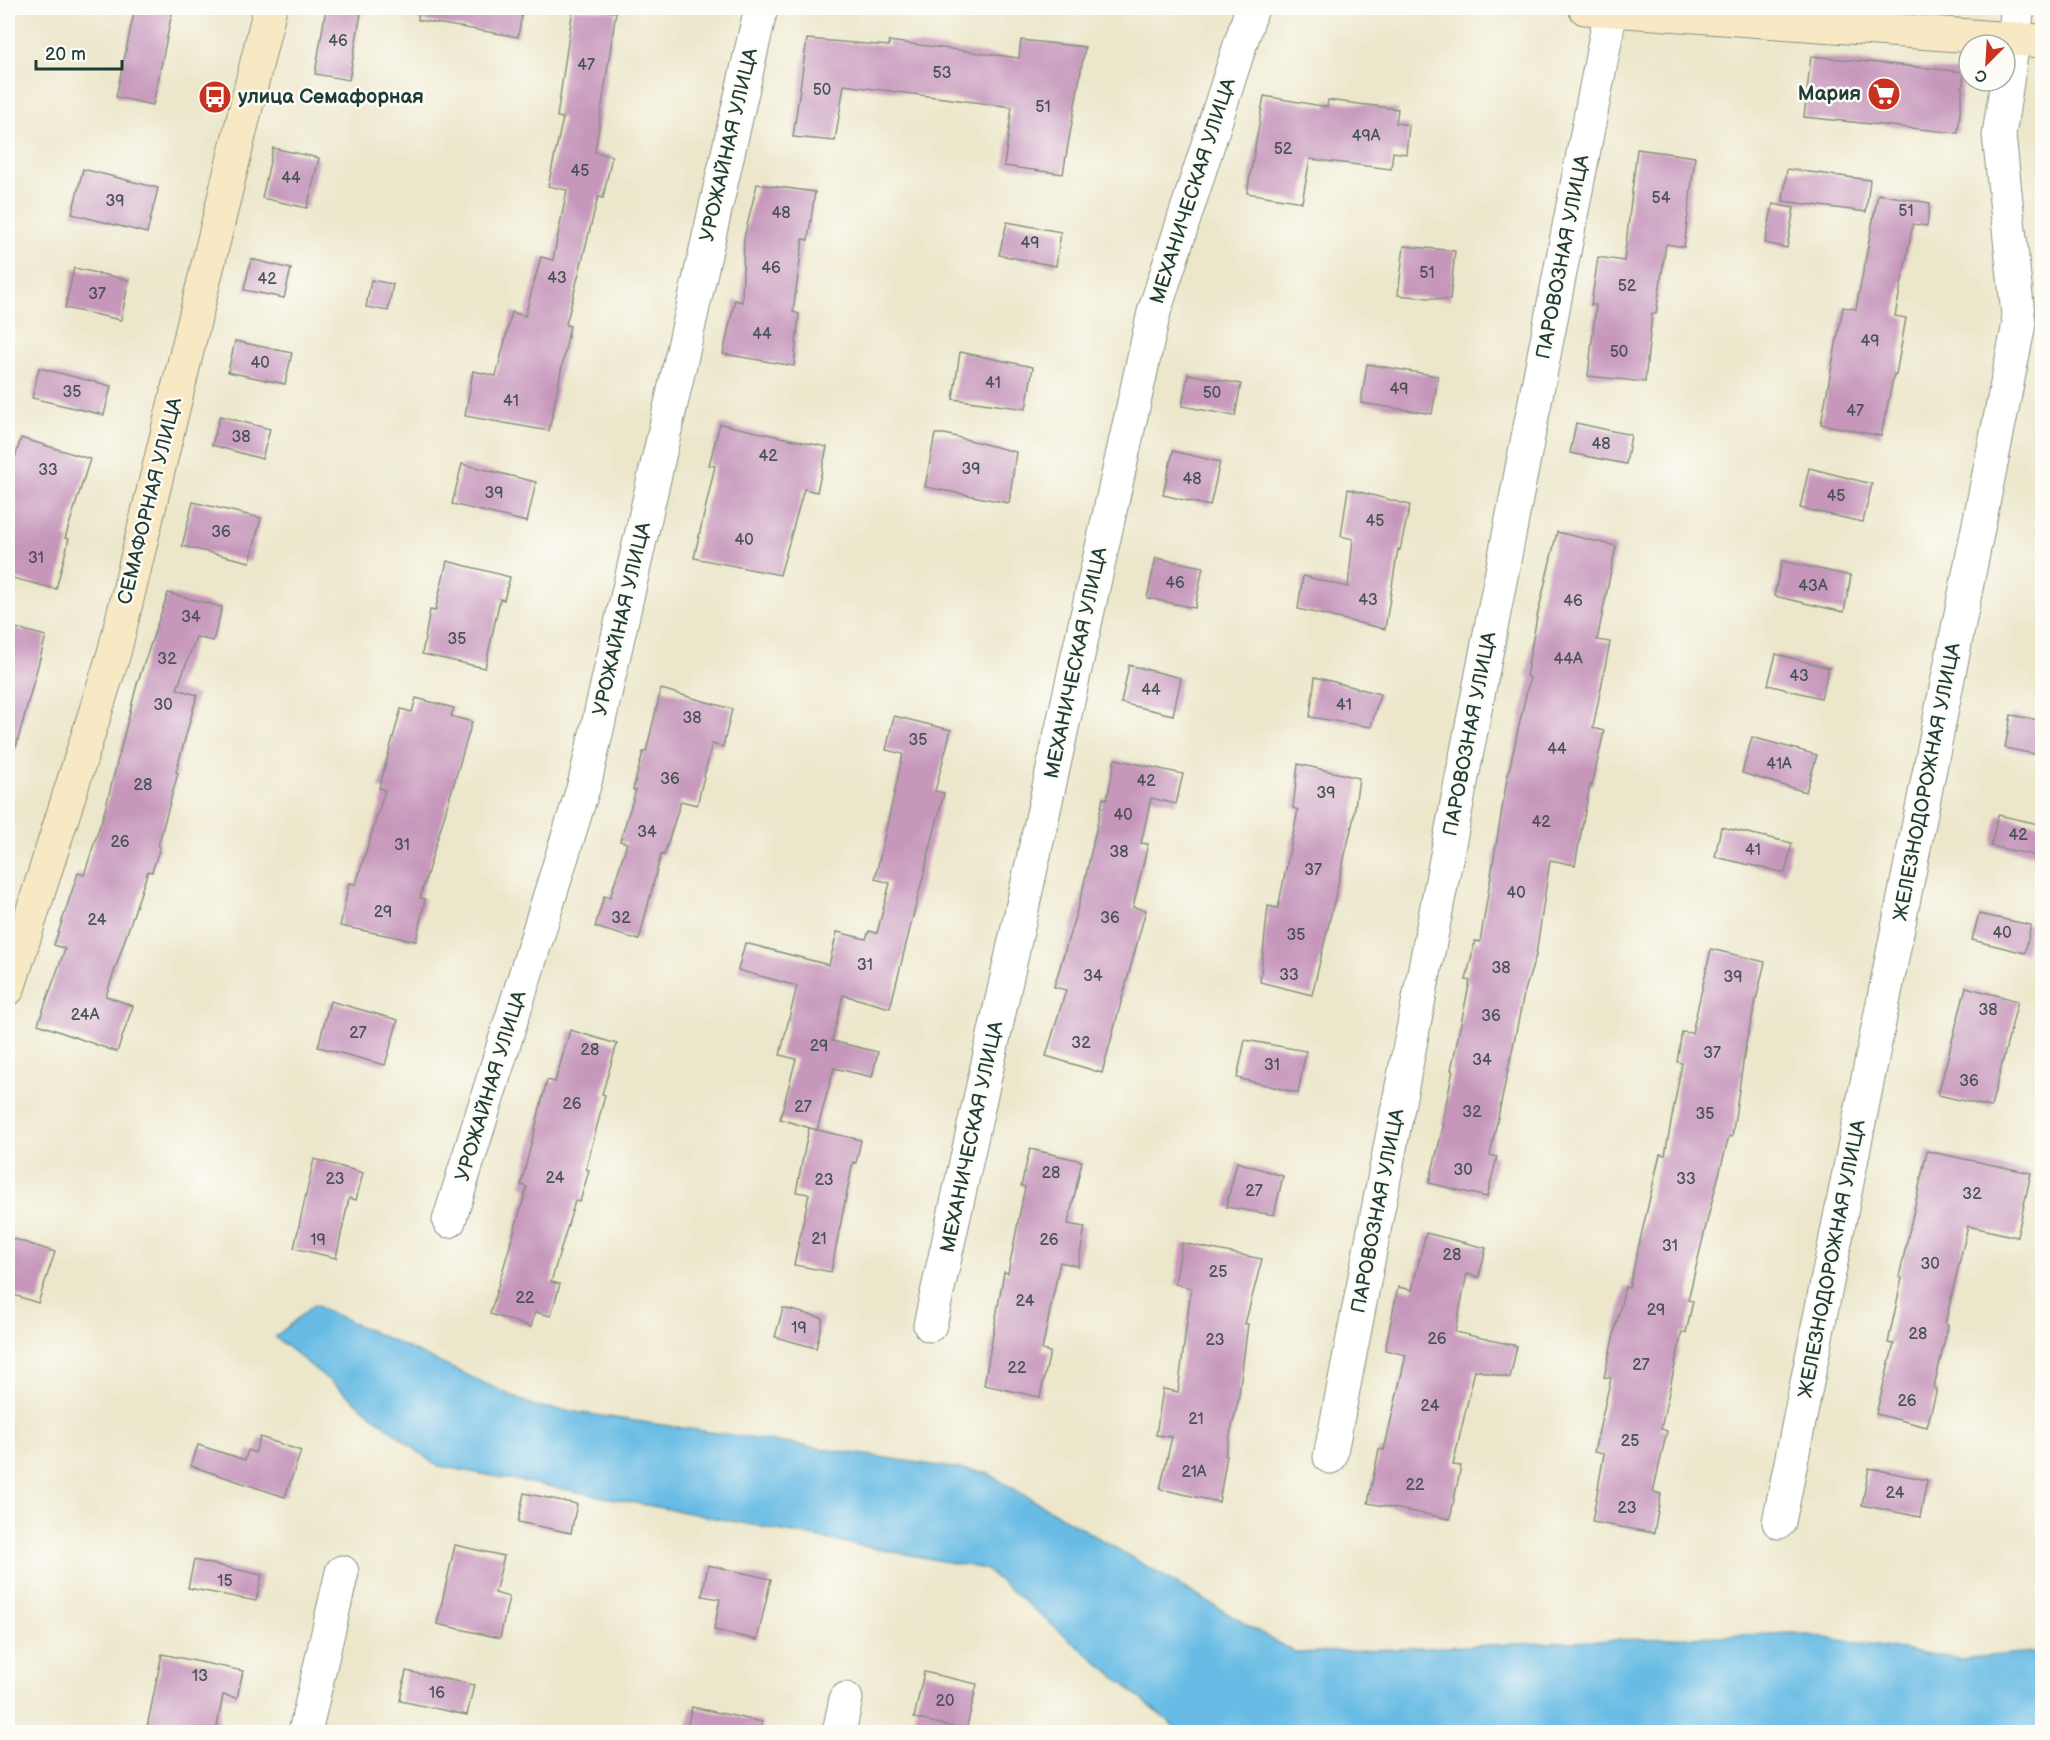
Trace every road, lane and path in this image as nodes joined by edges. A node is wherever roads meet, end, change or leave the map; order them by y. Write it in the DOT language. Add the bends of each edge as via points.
graph roads {
  1 [pos="270,8"];
  2 [pos="760,8"];
  3 [pos="1252,8"];
  4 [pos="1598,9"];
  5 [pos="2025,29"];
  6 [pos="8,989"];
  7 [pos="449,1221"];
  8 [pos="930,1325"];
  9 [pos="1330,1457"];
  10 [pos="1779,1522"];
  11 [pos="342,1572"];
  12 [pos="846,1699"];
  13 [pos="305,1732"];
  14 [pos="839,1732"];
  1 -- 6 [label="street, СЕМАФОРНАЯ УЛИЦА" via="114,653"];
  2 -- 7 [label="street, УРОЖАЙНАЯ УЛИЦА" via="585,782"];
  3 -- 8 [label="street, МЕХАНИЧЕСКАЯ УЛИЦА" via="1154,312"];
  4 -- 5 [label="street"];
  4 -- 9 [label="street, ПАРОВОЗНАЯ УЛИЦА"];
  5 -- 10 [label="street, ЖЕЛЕЗНОДОРОЖНАЯ УЛИЦА" via="1999,135 2019,324"];
  11 -- 13 [label="street"];
  12 -- 14 [label="street"];
}
